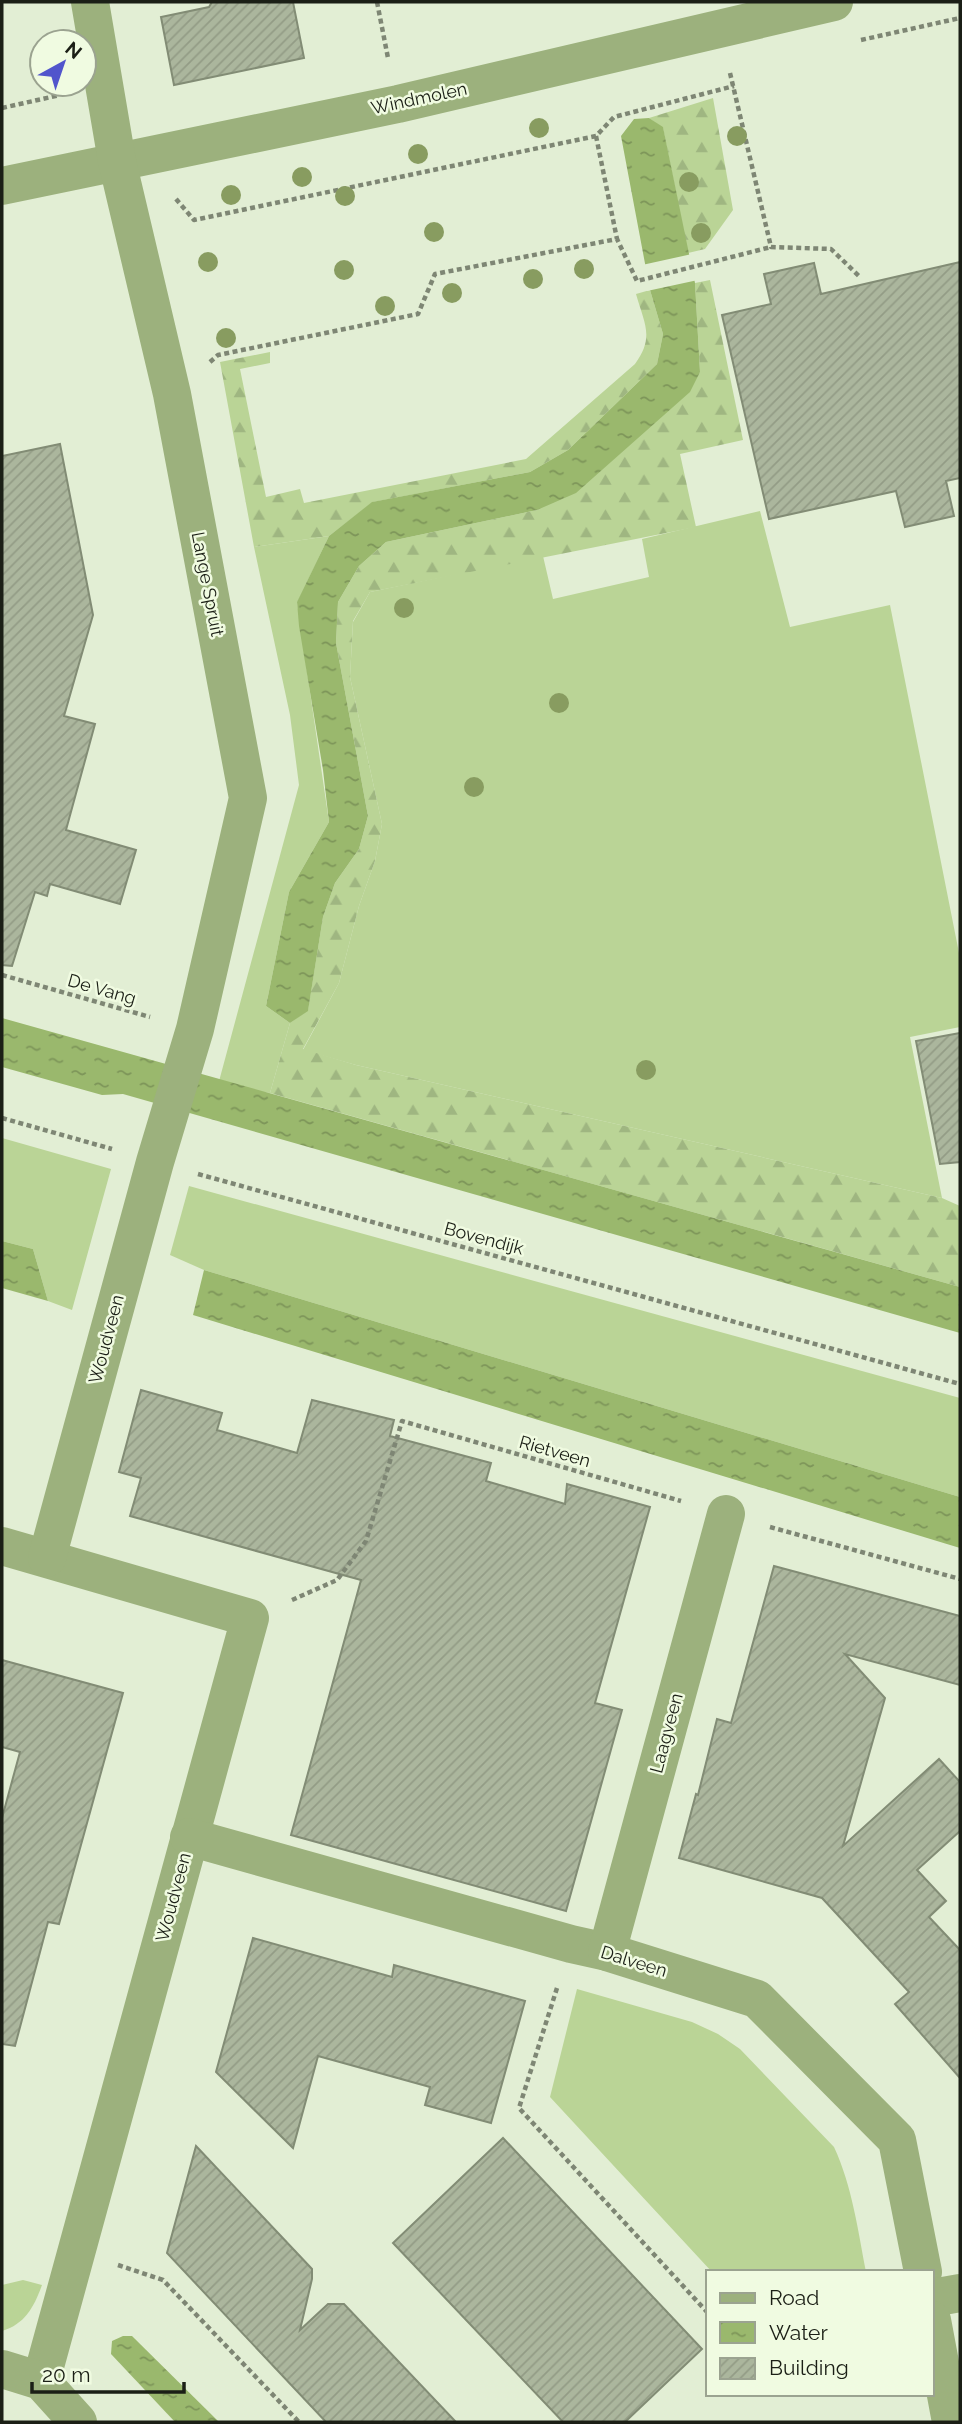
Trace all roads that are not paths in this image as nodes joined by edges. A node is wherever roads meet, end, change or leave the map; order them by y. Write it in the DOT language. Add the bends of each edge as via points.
graph roads {
  1 [pos="90,2"];
  2 [pos="834,2"];
  3 [pos="117,161"];
  4 [pos="2,186"];
  5 [pos="157,1155"];
  6 [pos="726,1514"];
  7 [pos="2,1546"];
  8 [pos="47,1558"];
  9 [pos="189,1837"];
  10 [pos="589,1948"];
  11 [pos="923,2270"];
  12 [pos="960,2293"];
  13 [pos="934,2298"];
  14 [pos="934,2331"];
  15 [pos="2,2369"];
  16 [pos="41,2381"];
  17 [pos="78,2422"];
  18 [pos="951,2422"];
  1 -- 3 [label="street, Lange Spruit"];
  2 -- 3 [label="street, Windmolen" via="398,104"];
  3 -- 4 [label="street, Windmolen"];
  3 -- 5 [label="street, Lange Spruit" via="172,394 248,798 191,1043"];
  5 -- 8 [label="street, Woudveen"];
  6 -- 10 [label="street, Laagveen"];
  7 -- 8 [label="street"];
  8 -- 9 [label="street, Woudveen" via="250,1618"];
  9 -- 10 [label="street, Dalveen"];
  9 -- 16 [label="street, Woudveen"];
  10 -- 11 [label="street, Dalveen" via="757,1999 897,2140"];
  12 -- 13 [label="street"];
  14 -- 18 [label="street"];
  15 -- 16 [label="street"];
  16 -- 17 [label="street"];
}
